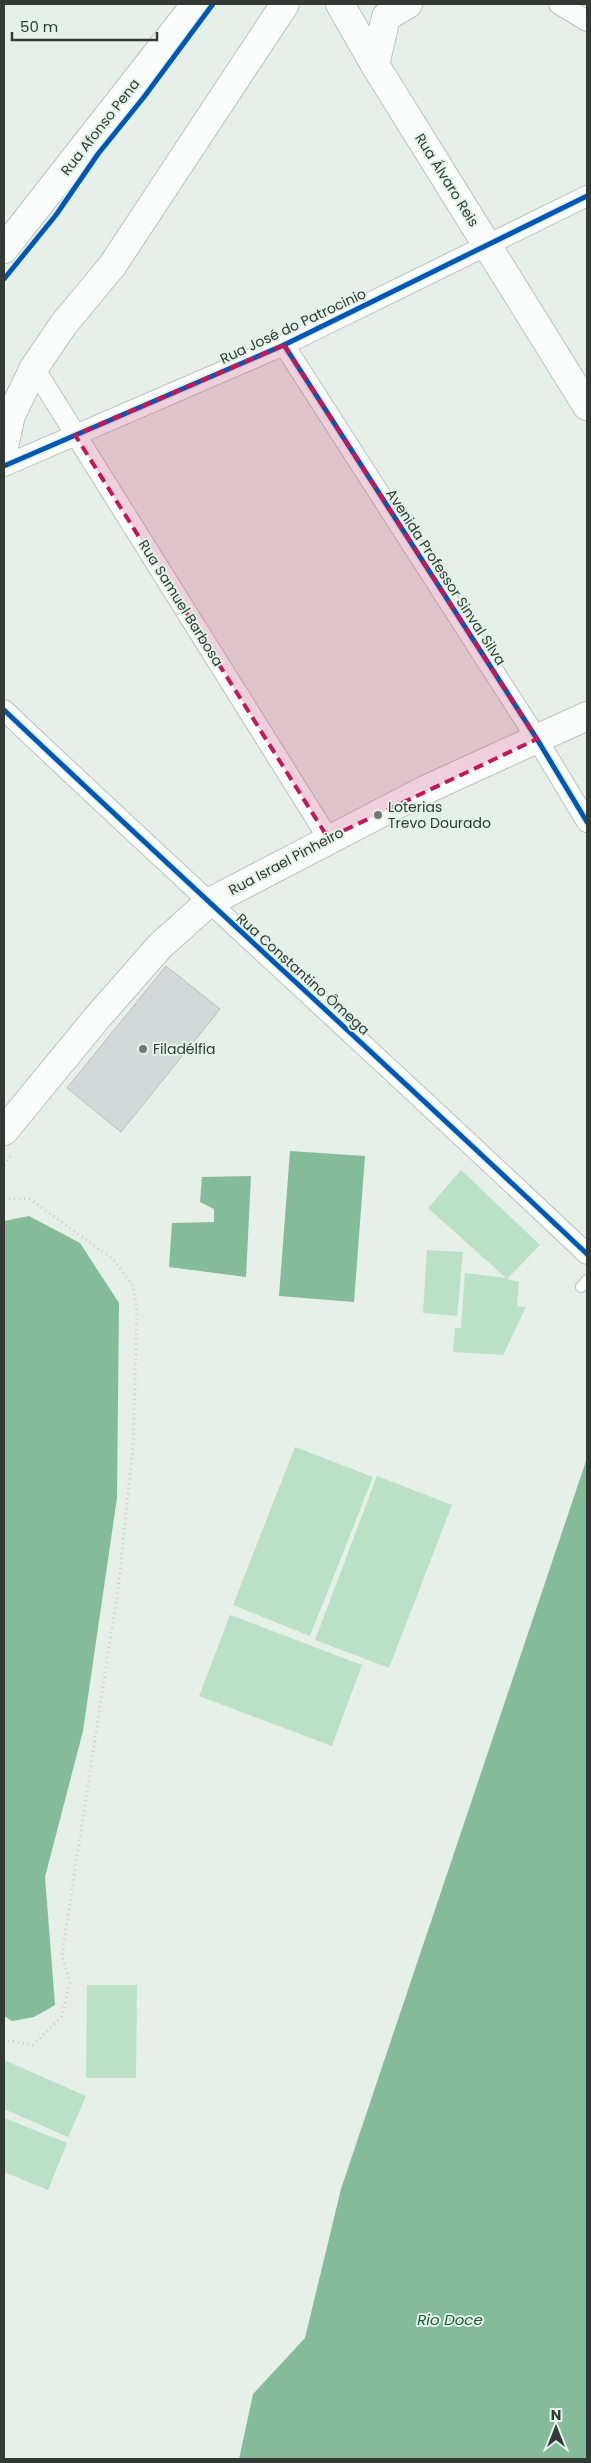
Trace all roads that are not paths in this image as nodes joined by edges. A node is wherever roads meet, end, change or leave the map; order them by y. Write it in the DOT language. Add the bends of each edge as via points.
graph roads {
  1 [pos="196,4"];
  2 [pos="285,4"];
  3 [pos="340,4"];
  4 [pos="350,4"];
  5 [pos="559,4"];
  6 [pos="397,10"];
  7 [pos="587,21"];
  8 [pos="375,65"];
  9 [pos="587,196"];
  10 [pos="488,247"];
  11 [pos="4,249"];
  12 [pos="284,345"];
  13 [pos="34,368"];
  14 [pos="587,406"];
  15 [pos="75,435"];
  16 [pos="4,446"];
  17 [pos="4,466"];
  18 [pos="4,710"];
  19 [pos="587,716"];
  20 [pos="537,739"];
  21 [pos="587,822"];
  22 [pos="328,838"];
  23 [pos="208,903"];
  24 [pos="4,1131"];
  25 [pos="587,1254"];
  1 -- 11 [label="main road, Rua Afonso Pena"];
  2 -- 13 [label="main road" via="112,266 63,324"];
  3 -- 8 [label="main road, Rua Álvaro Reis"];
  4 -- 6 [label="main road" via="371,13"];
  5 -- 7 [label="street"];
  6 -- 8 [label="main road"];
  8 -- 10 [label="main road, Rua Álvaro Reis"];
  9 -- 10 [label="street, Rua José do Patrocinio"];
  10 -- 12 [label="street, Rua José do Patrocinio"];
  10 -- 14 [label="main road, Rua Álvaro Reis"];
  12 -- 15 [label="street, Rua José do Patrocinio"];
  12 -- 20 [label="street, Avenida Professor Sinval Silva"];
  13 -- 15 [label="street, Rua Samuel Barbosa"];
  13 -- 16 [label="main road" via="13,410"];
  15 -- 17 [label="street, Rua José do Patrocinio"];
  15 -- 22 [label="street, Rua Samuel Barbosa"];
  18 -- 23 [label="street, Rua Constantino Ômega"];
  19 -- 20 [label="main road, Rua Israel Pinheiro"];
  20 -- 21 [label="street, Avenida Professor Sinval Silva"];
  20 -- 22 [label="main road, Rua Israel Pinheiro"];
  22 -- 23 [label="main road, Rua Israel Pinheiro"];
  23 -- 24 [label="main road, Rua Israel Pinheiro" via="160,946"];
  23 -- 25 [label="street, Rua Constantino Ômega"];
}
